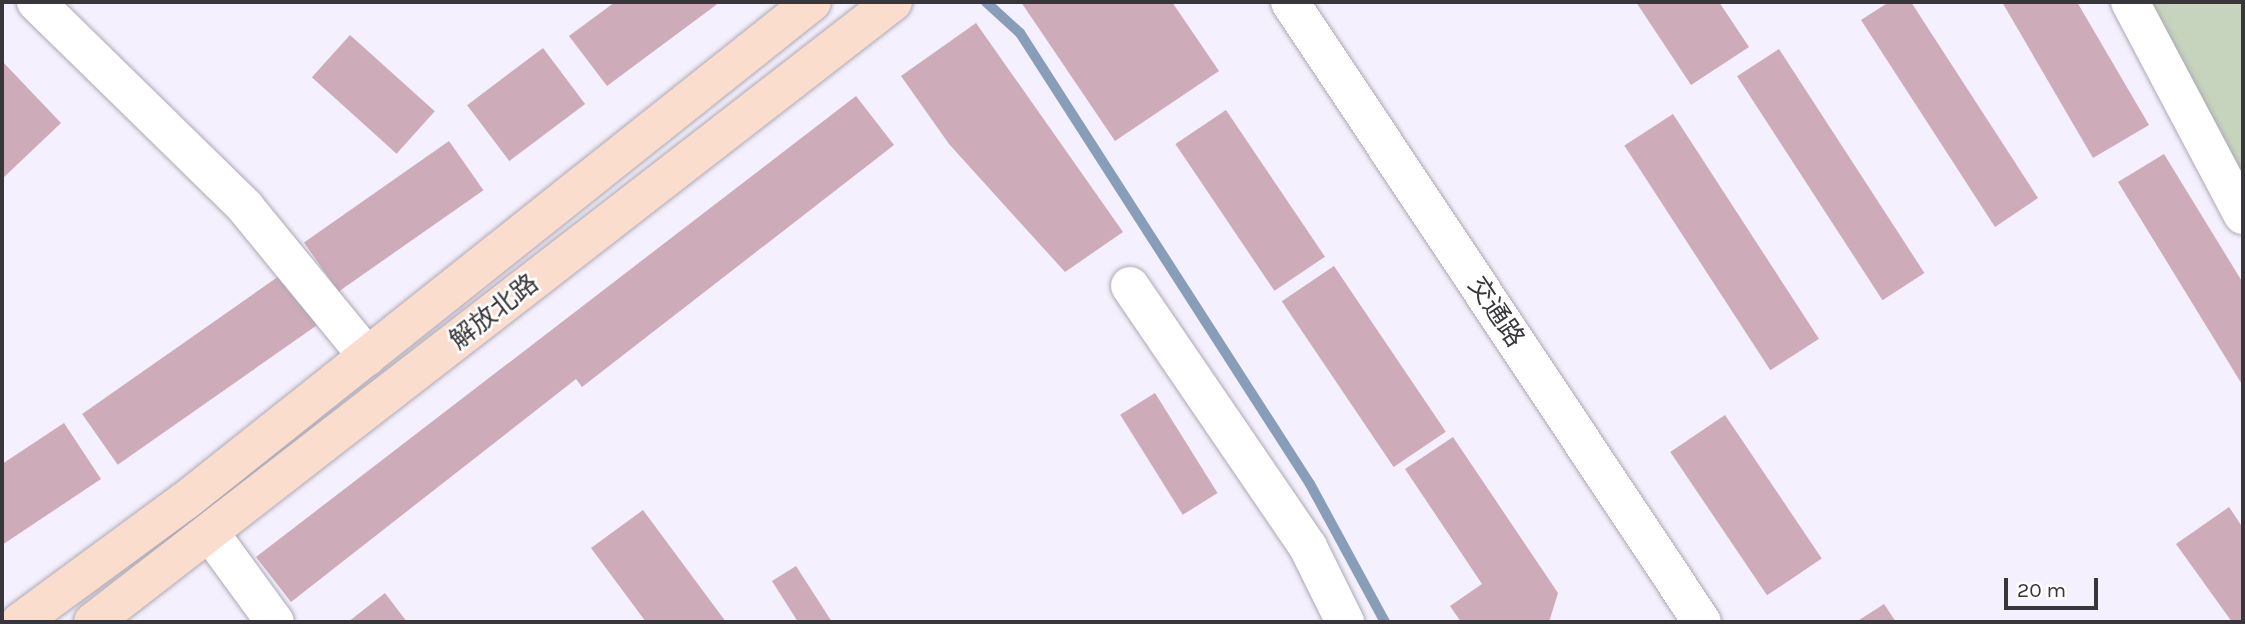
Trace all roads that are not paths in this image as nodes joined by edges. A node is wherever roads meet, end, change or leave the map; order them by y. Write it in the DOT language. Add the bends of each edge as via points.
graph roads {
  1 [pos="36,2"];
  2 [pos="812,2"];
  3 [pos="893,2"];
  4 [pos="1290,2"];
  5 [pos="2130,2"];
  6 [pos="2243,215"];
  7 [pos="1130,286"];
  8 [pos="366,356"];
  9 [pos="210,533"];
  10 [pos="20,622"];
  11 [pos="93,622"];
  12 [pos="275,622"];
  13 [pos="1345,622"];
  14 [pos="1702,622"];
  1 -- 8 [label="street" via="245,207"];
  2 -- 8 [label="main road, 解放北路"];
  3 -- 9 [label="main road, 解放北路"];
  4 -- 14 [label="street, 交通路"];
  5 -- 6 [label="street"];
  7 -- 13 [label="street" via="1308,547"];
  8 -- 10 [label="main road, 解放北路"];
  9 -- 11 [label="main road, 解放北路"];
  9 -- 12 [label="street"];
}
